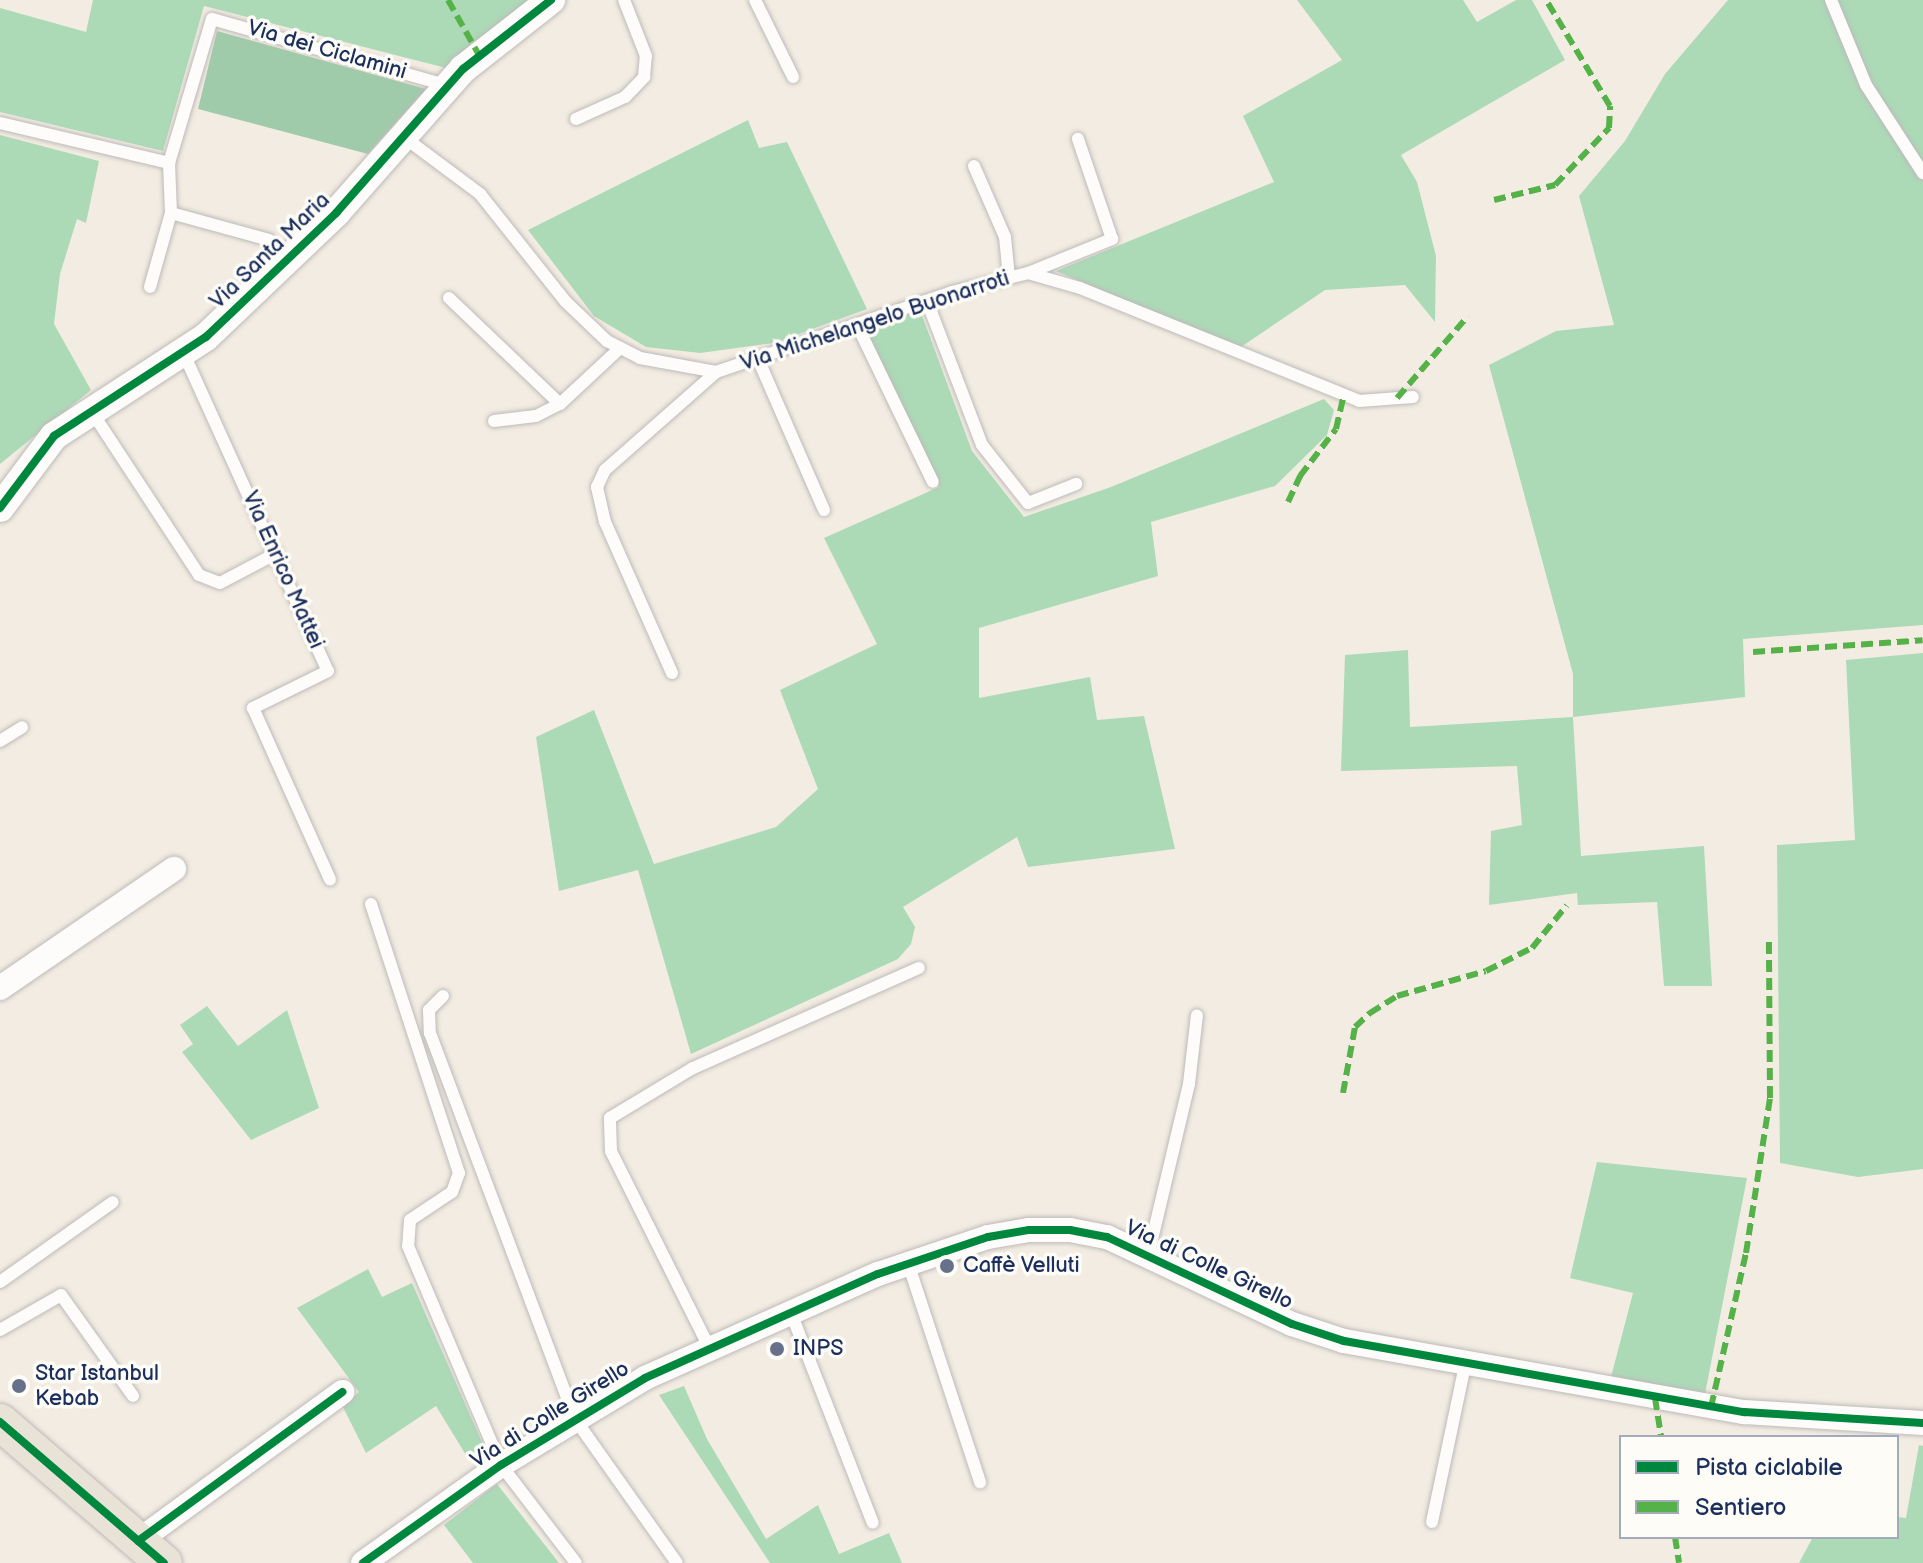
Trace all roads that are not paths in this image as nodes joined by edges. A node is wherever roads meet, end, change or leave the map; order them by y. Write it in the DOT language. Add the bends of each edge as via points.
graph roads {
  1 [pos="551,0"];
  2 [pos="624,0"];
  3 [pos="755,0"];
  4 [pos="1831,0"];
  5 [pos="793,77"];
  6 [pos="448,86"];
  7 [pos="576,119"];
  8 [pos="0,123"];
  9 [pos="405,138"];
  10 [pos="1078,139"];
  11 [pos="169,163"];
  12 [pos="974,166"];
  13 [pos="1923,173"];
  14 [pos="171,213"];
  15 [pos="269,240"];
  16 [pos="1028,273"];
  17 [pos="1009,277"];
  18 [pos="150,287"];
  19 [pos="449,298"];
  20 [pos="927,301"];
  21 [pos="857,325"];
  22 [pos="620,348"];
  23 [pos="184,354"];
  24 [pos="758,359"];
  25 [pos="716,372"];
  26 [pos="1413,397"];
  27 [pos="560,404"];
  28 [pos="90,409"];
  29 [pos="494,421"];
  30 [pos="933,482"];
  31 [pos="1076,484"];
  32 [pos="0,508"];
  33 [pos="824,510"];
  34 [pos="277,553"];
  35 [pos="672,673"];
  36 [pos="22,727"];
  37 [pos="0,741"];
  38 [pos="174,869"];
  39 [pos="330,879"];
  40 [pos="371,904"];
  41 [pos="919,968"];
  42 [pos="0,988"];
  43 [pos="443,996"];
  44 [pos="1197,1015"];
  45 [pos="113,1202"];
  46 [pos="1148,1256"];
  47 [pos="908,1263"];
  48 [pos="0,1282"];
  49 [pos="791,1313"];
  50 [pos="0,1330"];
  51 [pos="710,1349"];
  52 [pos="1465,1365"];
  53 [pos="342,1392"];
  54 [pos="133,1396"];
  55 [pos="575,1419"];
  56 [pos="0,1422"];
  57 [pos="1923,1423"];
  58 [pos="501,1465"];
  59 [pos="980,1482"];
  60 [pos="1432,1522"];
  61 [pos="873,1523"];
  62 [pos="151,1552"];
  63 [pos="363,1563"];
  64 [pos="576,1563"];
  65 [pos="677,1563"];
  1 -- 6 [label="street, Via Santa Maria" via="510,29"];
  2 -- 7 [label="lane" via="646,56 644,77 633,93"];
  3 -- 5 [label="lane"];
  4 -- 13 [label="lane" via="1866,85"];
  6 -- 9 [label="street, Via Santa Maria"];
  6 -- 11 [label="lane, Via dei Ciclamini" via="212,19"];
  8 -- 11 [label="lane"];
  9 -- 22 [label="lane, Via Michelangelo Buonarroti" via="480,194 566,302"];
  9 -- 23 [label="street, Via Santa Maria" via="336,213"];
  10 -- 16 [label="lane" via="1112,239"];
  11 -- 14 [label="lane, Via dei Ciclamini"];
  12 -- 17 [label="lane" via="1005,237"];
  14 -- 15 [label="lane"];
  14 -- 18 [label="lane, Via dei Ciclamini"];
  16 -- 17 [label="lane, Via Michelangelo Buonarroti"];
  16 -- 26 [label="lane, Via Michelangelo Buonarroti" via="1080,288 1359,401"];
  17 -- 20 [label="lane, Via Michelangelo Buonarroti"];
  19 -- 27 [label="lane"];
  20 -- 21 [label="lane, Via Michelangelo Buonarroti"];
  20 -- 31 [label="lane" via="982,445 1028,503"];
  21 -- 24 [label="lane, Via Michelangelo Buonarroti"];
  21 -- 30 [label="lane"];
  22 -- 25 [label="lane, Via Michelangelo Buonarroti" via="640,358"];
  22 -- 27 [label="lane"];
  23 -- 28 [label="street, Via Santa Maria"];
  23 -- 34 [label="lane, Via Enrico Mattei"];
  24 -- 25 [label="lane, Via Michelangelo Buonarroti"];
  24 -- 33 [label="lane"];
  25 -- 35 [label="lane" via="605,470 597,487 605,522"];
  27 -- 29 [label="lane" via="536,416"];
  28 -- 32 [label="street, Via Santa Maria" via="47,442"];
  28 -- 34 [label="lane" via="199,575 220,583"];
  34 -- 39 [label="lane, Via Enrico Mattei" via="328,671 253,708"];
  36 -- 37 [label="lane"];
  38 -- 42 [label="street"];
  40 -- 58 [label="lane" via="459,1173 452,1192 410,1220 406,1239"];
  41 -- 51 [label="lane" via="693,1068 610,1118 611,1151"];
  43 -- 55 [label="lane" via="429,1010 430,1033"];
  44 -- 46 [label="lane" via="1189,1084"];
  45 -- 48 [label="lane"];
  46 -- 47 [label="street, Via di Colle Girello" via="1096,1234 1043,1229 988,1237"];
  46 -- 52 [label="street, Via di Colle Girello" via="1318,1334"];
  47 -- 49 [label="street, Via di Colle Girello"];
  47 -- 59 [label="lane"];
  49 -- 51 [label="street, Via di Colle Girello"];
  49 -- 61 [label="lane"];
  50 -- 54 [label="lane" via="61,1295"];
  51 -- 55 [label="street, Via di Colle Girello"];
  52 -- 57 [label="street, Via di Colle Girello" via="1744,1412"];
  52 -- 60 [label="lane"];
  53 -- 62 [label="street"];
  55 -- 58 [label="street, Via di Colle Girello"];
  55 -- 65 [label="lane"];
  56 -- 62 [label="main road"];
  58 -- 63 [label="street, Via di Colle Girello"];
  58 -- 64 [label="lane"];
}
